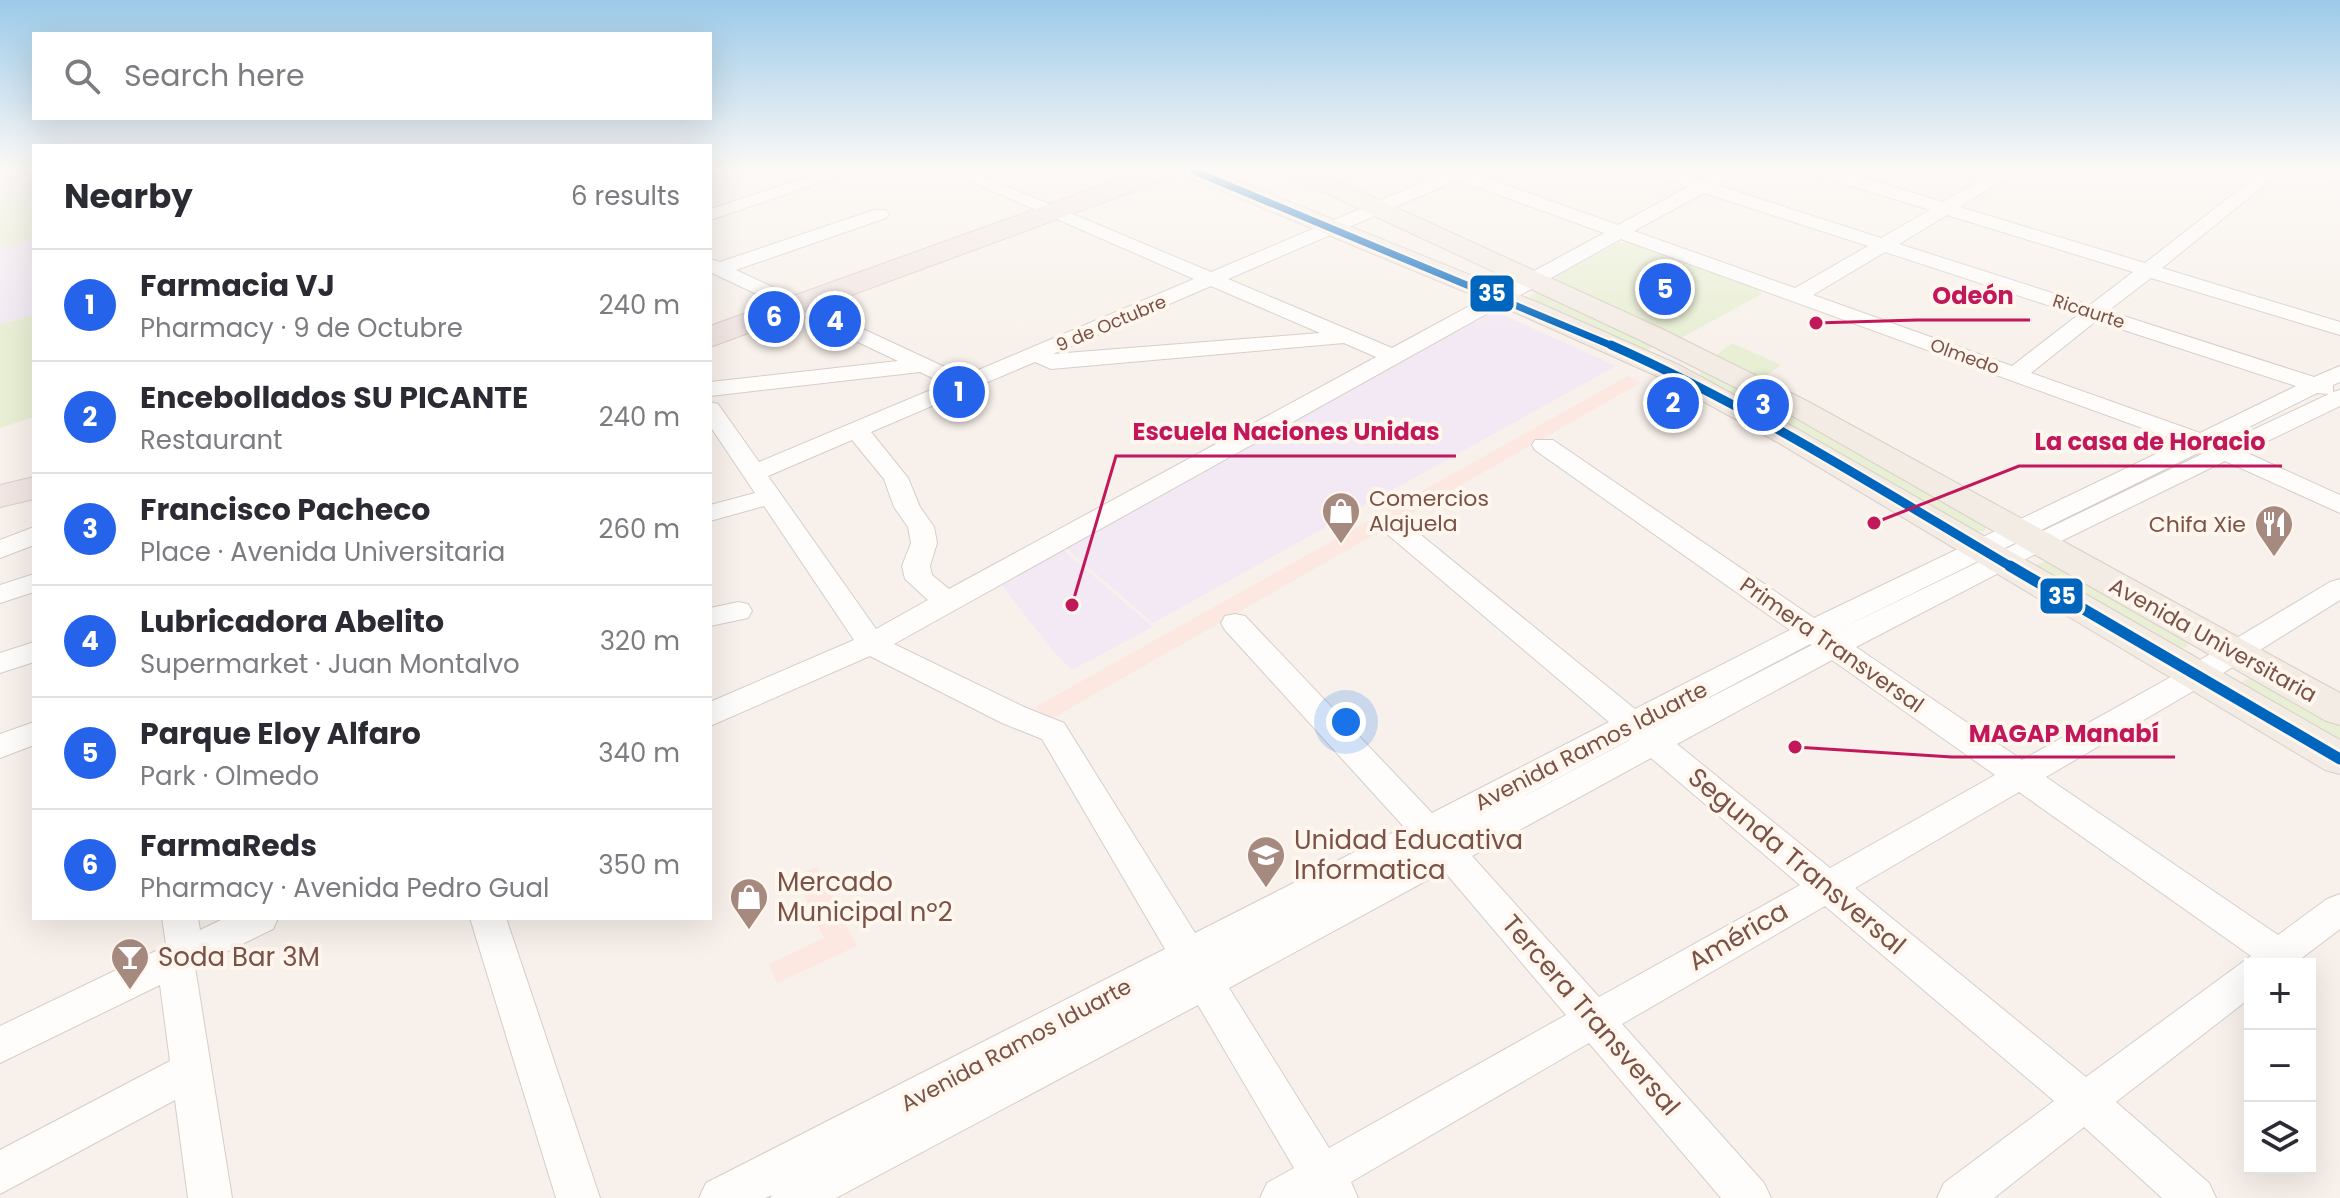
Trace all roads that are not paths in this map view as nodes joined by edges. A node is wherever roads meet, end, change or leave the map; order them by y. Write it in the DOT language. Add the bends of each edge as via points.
graph roads {
  1 [pos="840,227"];
  2 [pos="1012,227"];
  3 [pos="1089,227"];
  4 [pos="1417,227"];
  5 [pos="1607,227"];
  6 [pos="1630,227"];
  7 [pos="1828,227"];
  8 [pos="1902,227"];
  9 [pos="2007,227"];
  10 [pos="2203,227"];
  11 [pos="1332,228"];
  12 [pos="1621,232"];
  13 [pos="1876,242"];
  14 [pos="714,267"];
  15 [pos="2148,270"];
  16 [pos="1213,279"];
  17 [pos="1533,280"];
  18 [pos="1788,292"];
  19 [pos="1501,297"];
  20 [pos="796,306"];
  21 [pos="2094,313"];
  22 [pos="2340,329"];
  23 [pos="712,336"];
  24 [pos="1348,337"];
  25 [pos="1037,354"];
  26 [pos="1393,356"];
  27 [pos="924,365"];
  28 [pos="2016,374"];
  29 [pos="964,384"];
  30 [pos="2334,387"];
  31 [pos="712,389"];
  32 [pos="712,412"];
  33 [pos="857,430"];
  34 [pos="1544,445"];
  35 [pos="2215,447"];
  36 [pos="756,472"];
  37 [pos="32,491"];
  38 [pos="32,492"];
  39 [pos="0,496"];
  40 [pos="772,496"];
  41 [pos="0,503"];
  42 [pos="2340,505"];
  43 [pos="712,512"];
  44 [pos="1396,528"];
  45 [pos="32,536"];
  46 [pos="2007,545"];
  47 [pos="0,550"];
  48 [pos="32,584"];
  49 [pos="2340,588"];
  50 [pos="0,594"];
  51 [pos="947,601"];
  52 [pos="738,611"];
  53 [pos="712,617"];
  54 [pos="1235,623"];
  55 [pos="1823,639"];
  56 [pos="871,644"];
  57 [pos="32,653"];
  58 [pos="2235,653"];
  59 [pos="0,663"];
  60 [pos="2196,676"];
  61 [pos="2340,711"];
  62 [pos="712,714"];
  63 [pos="32,734"];
  64 [pos="1643,734"];
  65 [pos="0,746"];
  66 [pos="2340,759"];
  67 [pos="2020,776"];
  68 [pos="1438,842"];
  69 [pos="1826,885"];
  70 [pos="2340,909"];
  71 [pos="253,920"];
  72 [pos="489,920"];
  73 [pos="180,942"];
  74 [pos="2256,958"];
  75 [pos="2274,958"];
  76 [pos="1197,968"];
  77 [pos="2244,981"];
  78 [pos="1595,1019"];
  79 [pos="0,1045"];
  80 [pos="192,1070"];
  81 [pos="2086,1102"];
  82 [pos="0,1173"];
  83 [pos="1328,1186"];
  84 [pos="210,1198"];
  85 [pos="578,1198"];
  86 [pos="721,1198"];
  87 [pos="792,1198"];
  88 [pos="1282,1198"];
  89 [pos="1749,1198"];
  90 [pos="1959,1198"];
  91 [pos="2194,1198"];
  1 -- 14 [label="street"];
  2 -- 20 [label="highway"];
  3 -- 16 [label="street"];
  4 -- 17 [label="main road, Avenida Universitaria"];
  5 -- 12 [label="street, Olmedo"];
  6 -- 12 [label="street"];
  7 -- 13 [label="street, Ricaurte"];
  8 -- 13 [label="street"];
  9 -- 15 [label="street"];
  10 -- 15 [label="street"];
  11 -- 16 [label="street, 9 de Octubre"];
  11 -- 19 [label="main road, Avenida Universitaria"];
  12 -- 17 [label="street"];
  12 -- 18 [label="street, Olmedo"];
  13 -- 18 [label="street"];
  13 -- 21 [label="street, Ricaurte"];
  14 -- 20 [label="street"];
  15 -- 21 [label="street"];
  15 -- 22 [label="street"];
  16 -- 24 [label="street"];
  16 -- 25 [label="street, 9 de Octubre"];
  17 -- 19 [label="street"];
  17 -- 46 [label="main road, Avenida Universitaria" via="1797,407"];
  18 -- 28 [label="street, Olmedo"];
  19 -- 26 [label="street"];
  19 -- 46 [label="main road, Avenida Universitaria" via="1625,350"];
  20 -- 23 [label="highway"];
  20 -- 27 [label="street"];
  21 -- 28 [label="street"];
  21 -- 30 [label="street, Ricaurte"];
  24 -- 25 [label="street" via="1051,362"];
  24 -- 26 [label="street"];
  25 -- 29 [label="street, 9 de Octubre"];
  26 -- 51 [label="street"];
  27 -- 29 [label="street"];
  27 -- 31 [label="street"];
  28 -- 35 [label="street, Olmedo"];
  29 -- 33 [label="street, 9 de Octubre"];
  30 -- 35 [label="street, Avenida Ramos Iduarte"];
  32 -- 36 [label="street"];
  33 -- 36 [label="street, 9 de Octubre"];
  33 -- 51 [label="street" via="896,478 921,527 919,579"];
  34 -- 55 [label="street, Primera Transversal"];
  35 -- 42 [label="street, Olmedo"];
  35 -- 46 [label="street, Avenida Ramos Iduarte"];
  36 -- 40 [label="street"];
  37 -- 39 [label="highway"];
  38 -- 41 [label="street"];
  40 -- 43 [label="street"];
  40 -- 56 [label="street"];
  44 -- 64 [label="street, Segunda Transversal"];
  45 -- 47 [label="street"];
  46 -- 55 [label="street, Avenida Ramos Iduarte"];
  46 -- 58 [label="main road, Avenida Universitaria"];
  46 -- 60 [label="main road, Avenida Universitaria"];
  48 -- 50 [label="street"];
  49 -- 58 [label="street, América"];
  51 -- 56 [label="street"];
  52 -- 53 [label="street"];
  54 -- 68 [label="street, Tercera Transversal"];
  55 -- 64 [label="street, Avenida Ramos Iduarte"];
  55 -- 67 [label="street, Primera Transversal"];
  56 -- 62 [label="street"];
  56 -- 76 [label="street" via="1053,731"];
  57 -- 59 [label="street"];
  58 -- 60 [label="street, América"];
  58 -- 61 [label="main road, Avenida Universitaria"];
  60 -- 66 [label="main road, Avenida Universitaria"];
  60 -- 67 [label="street, América"];
  63 -- 65 [label="street"];
  64 -- 68 [label="street, Avenida Ramos Iduarte"];
  64 -- 69 [label="street, Segunda Transversal"];
  67 -- 69 [label="street, América"];
  67 -- 74 [label="street, Primera Transversal"];
  68 -- 76 [label="street, Avenida Ramos Iduarte"];
  68 -- 78 [label="street, Tercera Transversal"];
  69 -- 78 [label="street, América"];
  69 -- 81 [label="street, Segunda Transversal"];
  70 -- 75 [label="street"];
  71 -- 73 [label="street"];
  72 -- 85 [label="street"];
  73 -- 79 [label="street"];
  73 -- 80 [label="street"];
  76 -- 83 [label="street"];
  76 -- 86 [label="street, Avenida Ramos Iduarte"];
  76 -- 87 [label="street, Avenida Ramos Iduarte"];
  77 -- 81 [label="street"];
  78 -- 83 [label="street, América"];
  78 -- 89 [label="street, Tercera Transversal"];
  80 -- 82 [label="street"];
  80 -- 84 [label="street"];
  81 -- 90 [label="street"];
  81 -- 91 [label="street, Segunda Transversal"];
  83 -- 88 [label="street, América"];
}
